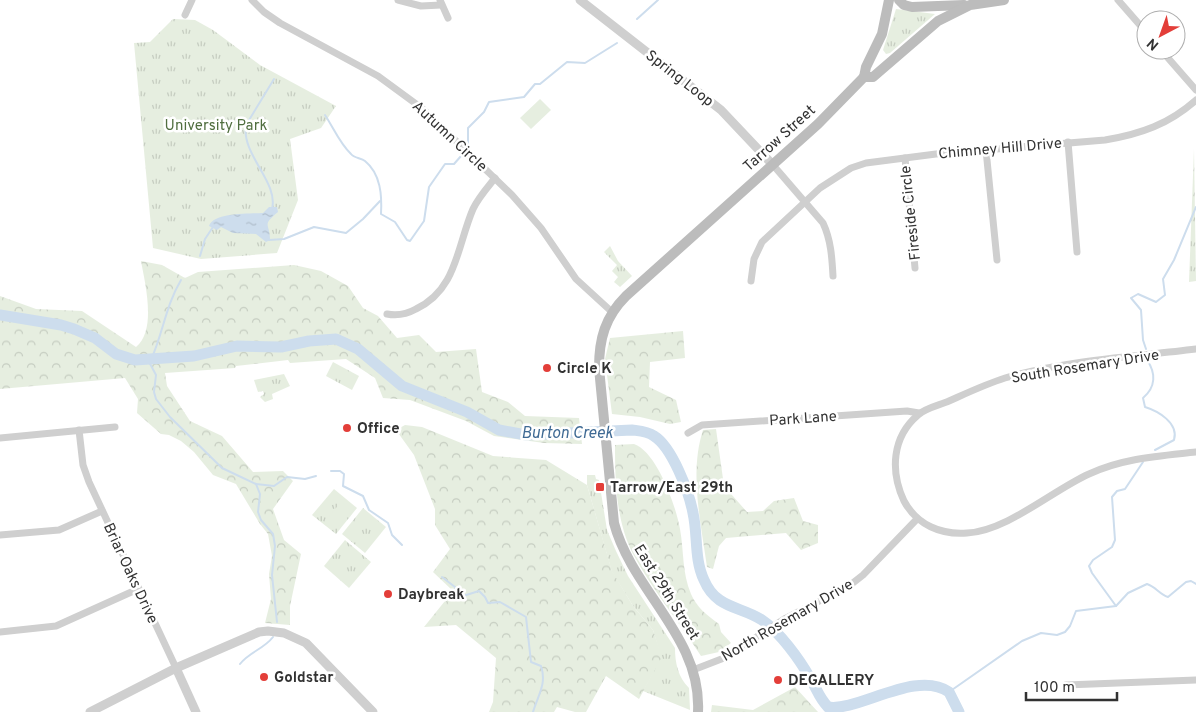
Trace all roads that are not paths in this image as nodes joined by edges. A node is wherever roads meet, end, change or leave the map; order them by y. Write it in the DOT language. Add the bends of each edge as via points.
graph roads {
  1 [pos="192,0"];
  2 [pos="252,0"];
  3 [pos="398,0"];
  4 [pos="580,0"];
  5 [pos="889,0"];
  6 [pos="898,0"];
  7 [pos="1004,0"];
  8 [pos="1118,0"];
  9 [pos="441,3"];
  10 [pos="970,5"];
  11 [pos="185,16"];
  12 [pos="448,18"];
  13 [pos="1136,21"];
  14 [pos="878,45"];
  15 [pos="1170,60"];
  16 [pos="886,66"];
  17 [pos="864,77"];
  18 [pos="1196,90"];
  19 [pos="1196,100"];
  20 [pos="1068,142"];
  21 [pos="986,150"];
  22 [pos="905,158"];
  23 [pos="773,164"];
  24 [pos="495,178"];
  25 [pos="806,201"];
  26 [pos="1078,252"];
  27 [pos="997,260"];
  28 [pos="915,268"];
  29 [pos="833,276"];
  30 [pos="751,281"];
  31 [pos="612,312"];
  32 [pos="387,314"];
  33 [pos="601,339"];
  34 [pos="1196,348"];
  35 [pos="919,413"];
  36 [pos="115,427"];
  37 [pos="79,430"];
  38 [pos="688,432"];
  39 [pos="0,438"];
  40 [pos="1196,452"];
  41 [pos="102,510"];
  42 [pos="917,519"];
  43 [pos="0,535"];
  44 [pos="138,589"];
  45 [pos="0,632"];
  46 [pos="176,668"];
  47 [pos="693,670"];
  48 [pos="1196,680"];
  49 [pos="1066,685"];
  50 [pos="90,712"];
  51 [pos="196,712"];
  52 [pos="373,712"];
  53 [pos="698,712"];
  1 -- 11 [label="street"];
  2 -- 24 [label="street, Autumn Circle" via="280,23 378,76 410,98"];
  3 -- 9 [label="street" via="421,6"];
  4 -- 23 [label="street, Spring Loop" via="721,110"];
  5 -- 14 [label="main road" via="887,19"];
  6 -- 10 [label="main road" via="904,5 919,7"];
  7 -- 10 [label="main road, Tarrow Street"];
  8 -- 13 [label="street"];
  9 -- 12 [label="street"];
  10 -- 16 [label="main road, Tarrow Street" via="927,29"];
  14 -- 16 [label="main road" via="878,57"];
  14 -- 17 [label="main road"];
  15 -- 18 [label="street"];
  16 -- 17 [label="main road, Tarrow Street" via="873,77"];
  17 -- 23 [label="main road, Tarrow Street"];
  19 -- 20 [label="street, Chimney Hill Drive" via="1170,120 1150,130 1105,140"];
  20 -- 21 [label="street, Chimney Hill Drive"];
  20 -- 26 [label="street"];
  21 -- 22 [label="street, Chimney Hill Drive"];
  21 -- 27 [label="street"];
  22 -- 25 [label="street, Chimney Hill Drive" via="851,168"];
  22 -- 28 [label="street, Fireside Circle"];
  23 -- 25 [label="street"];
  23 -- 31 [label="main road, Tarrow Street" via="647,275"];
  24 -- 31 [label="street, Autumn Circle" via="529,214 576,279"];
  24 -- 32 [label="street" via="473,209 456,262 444,286 424,306 395,316"];
  25 -- 29 [label="street" via="828,232"];
  25 -- 30 [label="street, Chimney Hill Drive" via="762,242 754,259"];
  31 -- 33 [label="main road, Tarrow Street"];
  33 -- 47 [label="main road, East 29th Street" via="598,368 611,508 618,538 633,571 680,639"];
  34 -- 35 [label="street, South Rosemary Drive" via="1029,372 998,380"];
  35 -- 38 [label="street, Park Lane" via="906,411 702,425"];
  35 -- 42 [label="street" via="900,438 894,465 898,488"];
  36 -- 37 [label="street"];
  37 -- 39 [label="street"];
  37 -- 41 [label="street, Briar Oaks Drive" via="83,465"];
  40 -- 42 [label="street" via="1110,465 982,531 945,532"];
  41 -- 43 [label="street" via="59,530"];
  41 -- 44 [label="street, Briar Oaks Drive"];
  42 -- 47 [label="street, North Rosemary Drive" via="849,586 724,658"];
  44 -- 45 [label="street" via="56,626"];
  44 -- 46 [label="street, Briar Oaks Drive"];
  46 -- 50 [label="street"];
  46 -- 51 [label="street, Briar Oaks Drive"];
  46 -- 52 [label="street" via="249,636 268,631 284,633 300,639 314,650"];
  47 -- 53 [label="main road, East 29th Street"];
  48 -- 49 [label="street"];
}
